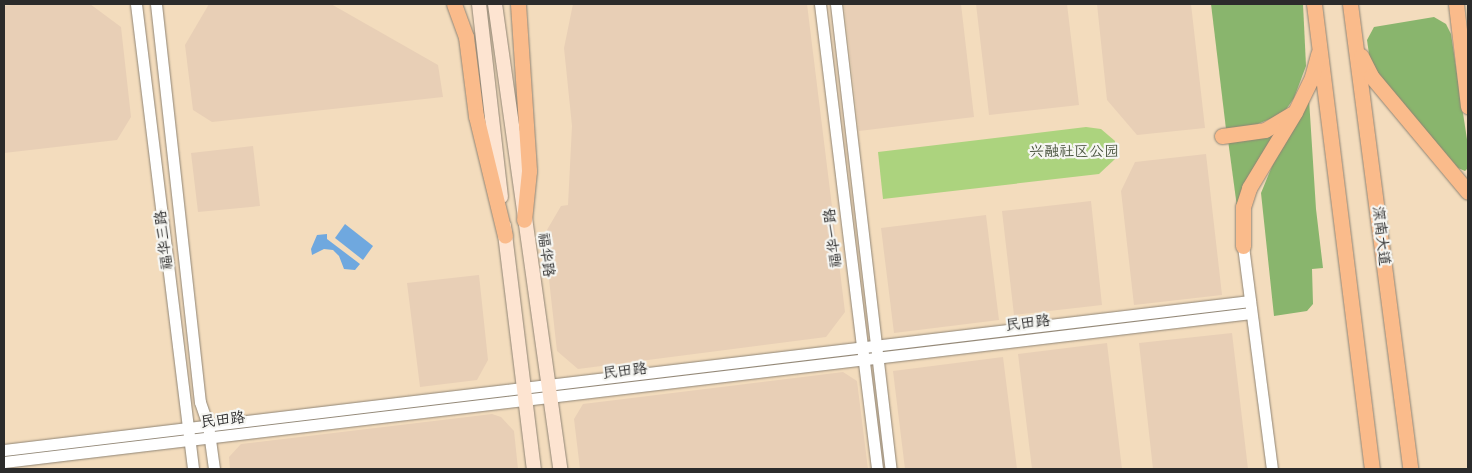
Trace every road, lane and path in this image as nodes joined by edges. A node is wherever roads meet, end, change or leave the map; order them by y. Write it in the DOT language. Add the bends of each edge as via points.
graph roads {
  1 [pos="454,4"];
  2 [pos="479,4"];
  3 [pos="495,4"];
  4 [pos="518,4"];
  5 [pos="820,4"];
  6 [pos="836,4"];
  7 [pos="1314,4"];
  8 [pos="1350,4"];
  9 [pos="1456,4"];
  10 [pos="156,5"];
  11 [pos="136,7"];
  12 [pos="1356,47"];
  13 [pos="1320,48"];
  14 [pos="1468,106"];
  15 [pos="1295,112"];
  16 [pos="1222,136"];
  17 [pos="1468,192"];
  18 [pos="524,220"];
  19 [pos="505,236"];
  20 [pos="1243,246"];
  21 [pos="1250,307"];
  22 [pos="877,351"];
  23 [pos="863,353"];
  24 [pos="551,390"];
  25 [pos="524,393"];
  26 [pos="208,425"];
  27 [pos="188,428"];
  28 [pos="210,438"];
  29 [pos="189,440"];
  30 [pos="4,450"];
  31 [pos="4,462"];
  32 [pos="193,469"];
  33 [pos="214,469"];
  34 [pos="534,469"];
  35 [pos="560,469"];
  36 [pos="877,469"];
  37 [pos="891,469"];
  38 [pos="1272,469"];
  39 [pos="1372,469"];
  40 [pos="1410,469"];
  1 -- 19 [label="main road" via="466,37 476,116"];
  2 -- 19 [label="main road"];
  3 -- 18 [label="main road, 福华路"];
  4 -- 18 [label="main road" via="529,171"];
  5 -- 23 [label="street, 福华一路"];
  6 -- 22 [label="street, 福华一路"];
  7 -- 13 [label="main road"];
  8 -- 12 [label="main road, 深南大道"];
  9 -- 14 [label="main road"];
  10 -- 26 [label="street, 福华三路" via="200,402"];
  11 -- 27 [label="street, 福华三路"];
  12 -- 17 [label="main road" via="1371,76"];
  12 -- 40 [label="main road, 深南大道"];
  13 -- 15 [label="main road" via="1312,77"];
  13 -- 39 [label="main road"];
  15 -- 16 [label="main road" via="1265,130"];
  15 -- 20 [label="main road" via="1250,188 1243,207"];
  18 -- 24 [label="main road, 福华路"];
  19 -- 25 [label="main road"];
  20 -- 21 [label="street"];
  21 -- 22 [label="street, 民田路"];
  21 -- 38 [label="street"];
  22 -- 23 [label="street, 民田路"];
  22 -- 37 [label="street, 福华一路"];
  23 -- 24 [label="street, 民田路"];
  23 -- 36 [label="street, 福华一路"];
  24 -- 25 [label="street, 民田路"];
  24 -- 35 [label="main road, 福华路"];
  25 -- 26 [label="street, 民田路"];
  25 -- 28 [label="street, 民田路"];
  25 -- 34 [label="main road"];
  26 -- 27 [label="street, 民田路"];
  26 -- 28 [label="street, 福华三路"];
  27 -- 29 [label="street, 福华三路"];
  27 -- 30 [label="street, 民田路"];
  28 -- 29 [label="street, 民田路"];
  28 -- 33 [label="street, 福华三路"];
  29 -- 31 [label="street, 民田路"];
  29 -- 32 [label="street, 福华三路"];
}
